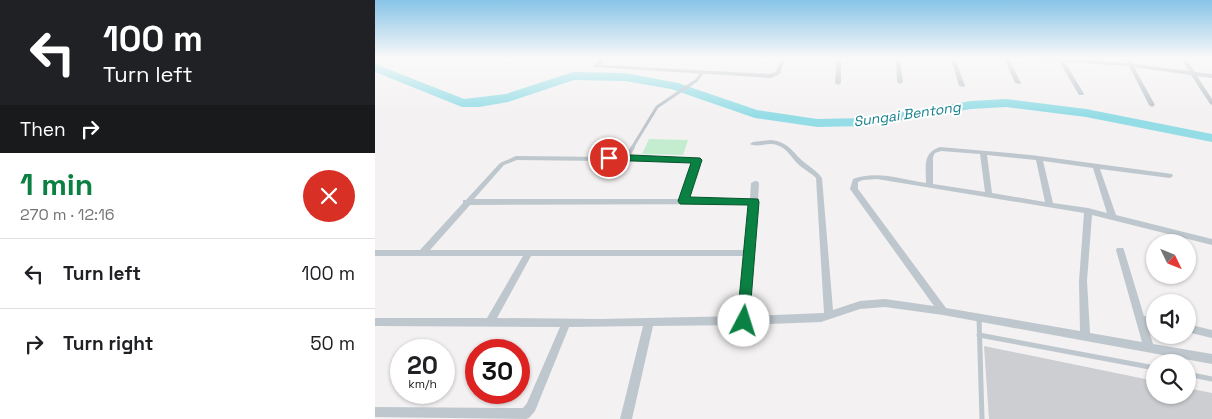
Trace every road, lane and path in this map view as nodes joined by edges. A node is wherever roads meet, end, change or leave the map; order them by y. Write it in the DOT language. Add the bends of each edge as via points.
graph roads {
  1 [pos="697,78"];
  2 [pos="838,78"];
  3 [pos="899,78"];
  4 [pos="959,78"];
  5 [pos="1015,78"];
  6 [pos="1071,78"];
  7 [pos="1137,78"];
  8 [pos="1195,78"];
  9 [pos="899,82"];
  10 [pos="838,83"];
  11 [pos="1018,83"];
  12 [pos="962,86"];
  13 [pos="1081,94"];
  14 [pos="1212,103"];
  15 [pos="1152,105"];
  16 [pos="753,144"];
  17 [pos="983,153"];
  18 [pos="627,158"];
  19 [pos="1039,158"];
  20 [pos="1096,166"];
  21 [pos="1170,176"];
  22 [pos="755,184"];
  23 [pos="929,186"];
  24 [pos="989,194"];
  25 [pos="684,201"];
  26 [pos="466,202"];
  27 [pos="754,202"];
  28 [pos="1049,204"];
  29 [pos="1088,211"];
  30 [pos="1112,216"];
  31 [pos="1212,242"];
  32 [pos="1120,250"];
  33 [pos="375,253"];
  34 [pos="422,253"];
  35 [pos="529,253"];
  36 [pos="749,253"];
  37 [pos="943,311"];
  38 [pos="829,316"];
  39 [pos="979,317"];
  40 [pos="1140,319"];
  41 [pos="1146,320"];
  42 [pos="744,321"];
  43 [pos="375,322"];
  44 [pos="649,322"];
  45 [pos="489,323"];
  46 [pos="566,323"];
  47 [pos="1196,330"];
  48 [pos="1212,334"];
  49 [pos="979,335"];
  50 [pos="1085,336"];
  51 [pos="1149,348"];
  52 [pos="1212,359"];
  53 [pos="1146,366"];
  54 [pos="1196,376"];
  55 [pos="1212,379"];
  56 [pos="375,412"];
  57 [pos="626,419"];
  58 [pos="982,419"];
  1 -- 18 [label="lane" via="657,107"];
  2 -- 10 [label="street"];
  3 -- 9 [label="street"];
  4 -- 12 [label="street"];
  5 -- 11 [label="street"];
  6 -- 13 [label="street"];
  7 -- 15 [label="street"];
  8 -- 14 [label="street"];
  16 -- 38 [label="street" via="771,142 786,145 819,178"];
  17 -- 19 [label="street"];
  17 -- 23 [label="street" via="935,150 929,157"];
  17 -- 24 [label="street"];
  18 -- 25 [label="street" via="698,161"];
  18 -- 26 [label="street" via="511,159 502,164"];
  19 -- 20 [label="street"];
  19 -- 28 [label="street"];
  20 -- 21 [label="street"];
  20 -- 30 [label="street"];
  22 -- 27 [label="street"];
  23 -- 24 [label="street"];
  23 -- 37 [label="street" via="870,177 855,181 853,186"];
  24 -- 28 [label="street"];
  25 -- 26 [label="street"];
  25 -- 27 [label="street"];
  26 -- 34 [label="street"];
  27 -- 36 [label="street"];
  28 -- 29 [label="street"];
  29 -- 30 [label="street"];
  29 -- 50 [label="street" via="1083,281"];
  30 -- 31 [label="street"];
  32 -- 40 [label="street"];
  33 -- 34 [label="street"];
  34 -- 35 [label="street"];
  35 -- 36 [label="street"];
  35 -- 45 [label="street"];
  36 -- 42 [label="street"];
  37 -- 38 [label="street" via="868,303"];
  37 -- 39 [label="street"];
  38 -- 42 [label="street"];
  39 -- 49 [label="lane"];
  39 -- 50 [label="street"];
  40 -- 41 [label="street"];
  40 -- 51 [label="street"];
  42 -- 44 [label="street"];
  43 -- 45 [label="street"];
  44 -- 46 [label="street"];
  44 -- 57 [label="street"];
  45 -- 46 [label="street"];
  46 -- 56 [label="street" via="531,407 525,414"];
  47 -- 48 [label="street"];
  49 -- 53 [label="lane"];
  49 -- 58 [label="lane"];
  50 -- 51 [label="street"];
  51 -- 52 [label="street"];
  54 -- 55 [label="lane"];
}
